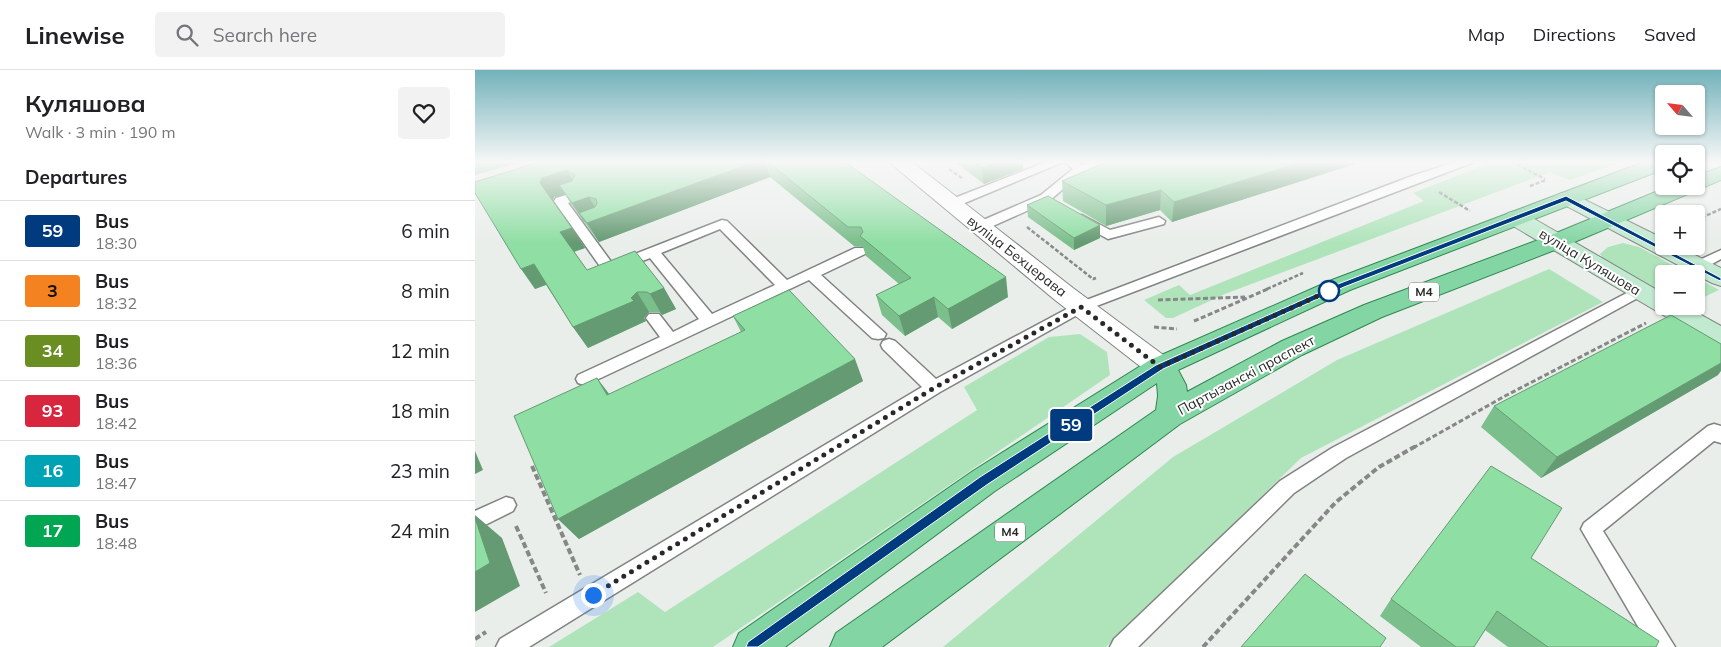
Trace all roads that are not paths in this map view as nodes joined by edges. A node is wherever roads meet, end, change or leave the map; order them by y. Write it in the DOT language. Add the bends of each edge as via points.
graph roads {
  1 [pos="932,189"];
  2 [pos="989,189"];
  3 [pos="1054,189"];
  4 [pos="1389,189"];
  5 [pos="1590,189"];
  6 [pos="579,195"];
  7 [pos="1666,195"];
  8 [pos="1045,198"];
  9 [pos="1566,198"];
  10 [pos="951,204"];
  11 [pos="1516,218"];
  12 [pos="1607,219"];
  13 [pos="1159,221"];
  14 [pos="594,224"];
  15 [pos="979,227"];
  16 [pos="580,229"];
  17 [pos="1557,241"];
  18 [pos="860,251"];
  19 [pos="652,252"];
  20 [pos="1721,254"];
  21 [pos="1696,265"];
  22 [pos="1700,265"];
  23 [pos="1705,270"];
  24 [pos="811,274"];
  25 [pos="1721,278"];
  26 [pos="785,286"];
  27 [pos="1640,291"];
  28 [pos="1081,307"];
  29 [pos="1655,307"];
  30 [pos="1668,315"];
  31 [pos="654,318"];
  32 [pos="709,321"];
  33 [pos="1721,338"];
  34 [pos="670,339"];
  35 [pos="1160,367"];
  36 [pos="585,379"];
  37 [pos="934,388"];
  38 [pos="1169,416"];
  39 [pos="1719,431"];
  40 [pos="506,505"];
  41 [pos="475,521"];
  42 [pos="508,647"];
  43 [pos="753,647"];
  44 [pos="850,647"];
  45 [pos="1122,647"];
  46 [pos="1663,647"];
  1 -- 10 [label="street, вуліца Бехцерава"];
  2 -- 10 [label="lane"];
  3 -- 8 [label="lane"];
  4 -- 28 [label="lane"];
  5 -- 9 [label="main road"];
  6 -- 16 [label="lane" via="561,202"];
  7 -- 12 [label="main road, Партызанскі праспект / М4"];
  8 -- 13 [label="lane" via="1108,235"];
  8 -- 15 [label="lane"];
  9 -- 11 [label="main road"];
  9 -- 12 [label="main road"];
  10 -- 15 [label="street, вуліца Бехцерава"];
  11 -- 17 [label="main road, вуліца Куляшова"];
  11 -- 35 [label="main road" via="1341,286"];
  12 -- 17 [label="main road, Партызанскі праспект / М4"];
  12 -- 21 [label="main road"];
  14 -- 16 [label="lane"];
  15 -- 28 [label="street, вуліца Бехцерава"];
  16 -- 19 [label="lane" via="609,269"];
  17 -- 27 [label="main road, вуліца Куляшова"];
  17 -- 38 [label="main road, Партызанскі праспект / М4" via="1373,311 1293,348"];
  18 -- 24 [label="lane"];
  19 -- 26 [label="lane" via="722,224"];
  19 -- 32 [label="lane"];
  20 -- 22 [label="lane"];
  23 -- 25 [label="main road"];
  24 -- 26 [label="lane"];
  24 -- 37 [label="lane"];
  26 -- 32 [label="lane"];
  27 -- 29 [label="main road, вуліца Куляшова"];
  27 -- 45 [label="lane" via="1339,453 1287,487"];
  28 -- 35 [label="street, вуліца Бехцерава"];
  28 -- 37 [label="lane"];
  30 -- 33 [label="main road, вуліца Куляшова"];
  31 -- 34 [label="lane"];
  32 -- 34 [label="lane"];
  34 -- 36 [label="lane"];
  35 -- 38 [label="main road" via="1169,377 1174,392"];
  35 -- 43 [label="main road" via="984,480"];
  37 -- 42 [label="lane"];
  38 -- 44 [label="main road, Партызанскі праспект / М4"];
  39 -- 46 [label="lane" via="1591,529"];
  40 -- 41 [label="lane"];
}
